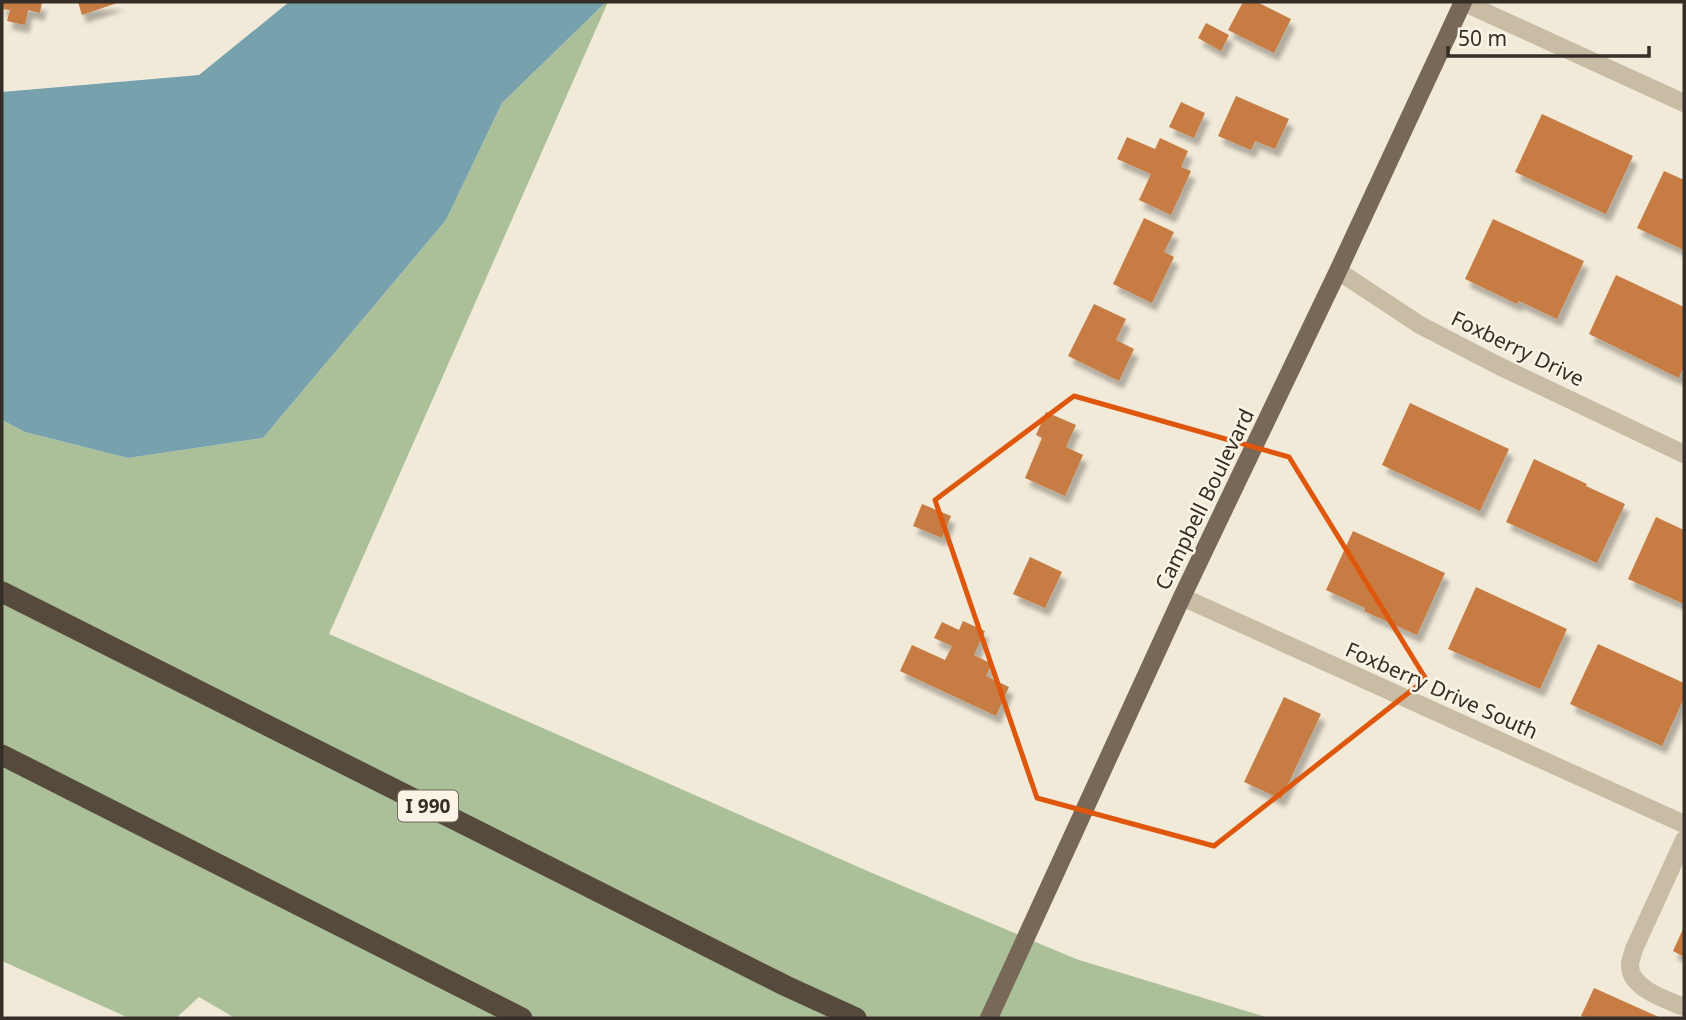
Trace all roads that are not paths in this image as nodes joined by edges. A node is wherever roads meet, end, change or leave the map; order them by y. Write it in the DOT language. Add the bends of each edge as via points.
graph roads {
  1 [pos="1463,2"];
  2 [pos="1684,103"];
  3 [pos="1338,271"];
  4 [pos="1684,454"];
  5 [pos="2,592"];
  6 [pos="1182,597"];
  7 [pos="2,755"];
  8 [pos="1684,824"];
  9 [pos="1684,840"];
  10 [pos="1684,1007"];
  11 [pos="522,1018"];
  12 [pos="856,1018"];
  13 [pos="989,1018"];
  1 -- 2 [label="street"];
  1 -- 3 [label="main road, Campbell Boulevard"];
  3 -- 4 [label="street, Foxberry Drive" via="1420,325"];
  3 -- 6 [label="main road, Campbell Boulevard"];
  5 -- 12 [label="highway, I 990"];
  6 -- 8 [label="street, Foxberry Drive South"];
  6 -- 13 [label="main road, Campbell Boulevard"];
  7 -- 11 [label="highway"];
  9 -- 10 [label="street" via="1629,966 1645,990"];
}
